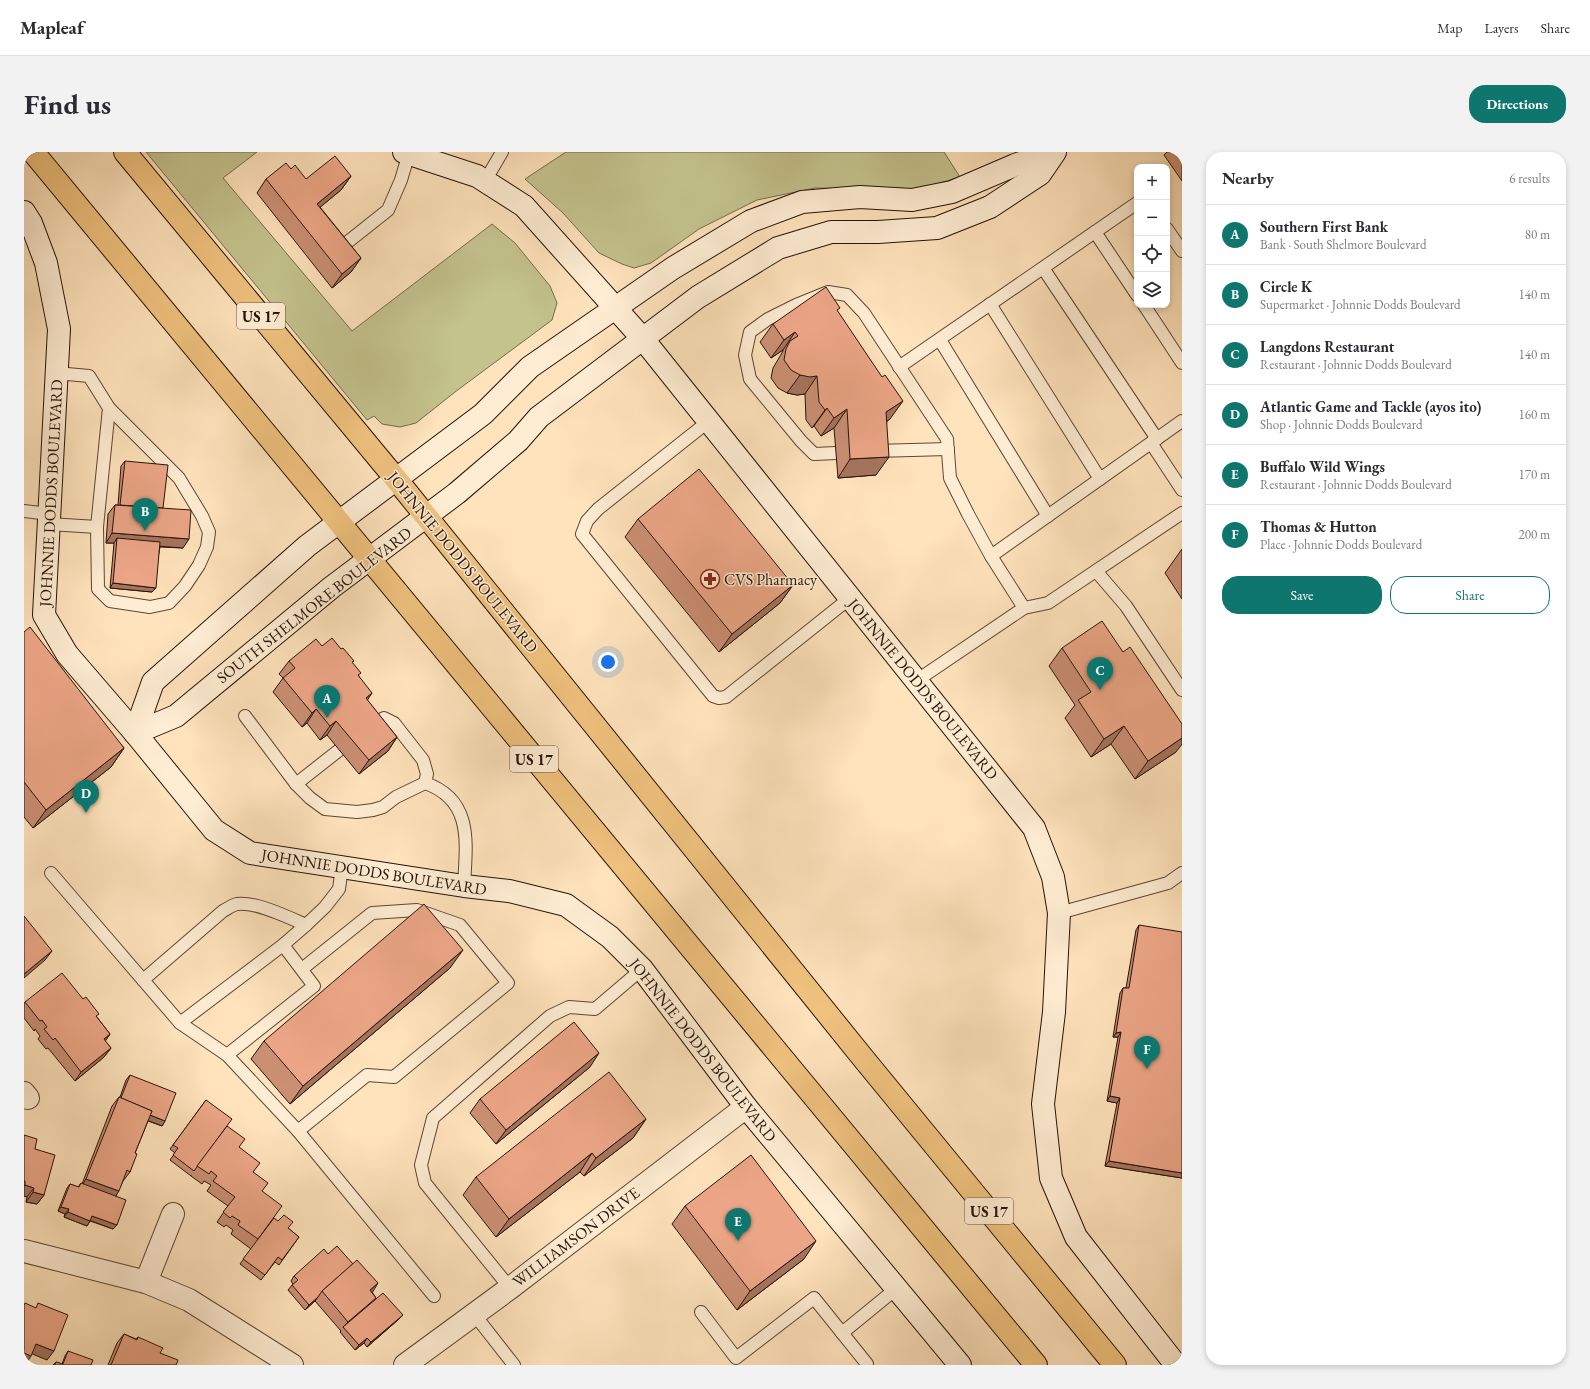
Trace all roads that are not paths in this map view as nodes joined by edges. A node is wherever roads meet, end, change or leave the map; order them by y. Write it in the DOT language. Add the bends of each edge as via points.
graph roads {
  1 [pos="33,152"];
  2 [pos="125,152"];
  3 [pos="502,152"];
  4 [pos="1052,152"];
  5 [pos="1055,152"];
  6 [pos="407,153"];
  7 [pos="485,181"];
  8 [pos="1134,205"];
  9 [pos="24,212"];
  10 [pos="1095,232"];
  11 [pos="1170,233"];
  12 [pos="349,241"];
  13 [pos="1182,251"];
  14 [pos="1043,268"];
  15 [pos="1134,290"];
  16 [pos="990,304"];
  17 [pos="616,307"];
  18 [pos="1146,308"];
  19 [pos="643,339"];
  20 [pos="940,340"];
  21 [pos="1182,363"];
  22 [pos="899,367"];
  23 [pos="56,373"];
  24 [pos="109,408"];
  25 [pos="709,421"];
  26 [pos="1182,421"];
  27 [pos="1154,441"];
  28 [pos="948,449"];
  29 [pos="875,451"];
  30 [pos="836,453"];
  31 [pos="396,479"];
  32 [pos="1100,479"];
  33 [pos="1182,490"];
  34 [pos="24,511"];
  35 [pos="1182,513"];
  36 [pos="1048,516"];
  37 [pos="426,517"];
  38 [pos="49,519"];
  39 [pos="339,522"];
  40 [pos="98,528"];
  41 [pos="991,556"];
  42 [pos="370,559"];
  43 [pos="1096,571"];
  44 [pos="850,598"];
  45 [pos="1024,608"];
  46 [pos="916,681"];
  47 [pos="1182,690"];
  48 [pos="245,716"];
  49 [pos="135,733"];
  50 [pos="425,783"];
  51 [pos="296,784"];
  52 [pos="342,867"];
  53 [pos="51,873"];
  54 [pos="1182,873"];
  55 [pos="464,886"];
  56 [pos="1059,913"];
  57 [pos="306,925"];
  58 [pos="283,946"];
  59 [pos="302,969"];
  60 [pos="642,969"];
  61 [pos="143,980"];
  62 [pos="180,1024"];
  63 [pos="227,1055"];
  64 [pos="746,1107"];
  65 [pos="298,1131"];
  66 [pos="173,1214"];
  67 [pos="24,1251"];
  68 [pos="146,1282"];
  69 [pos="510,1288"];
  70 [pos="897,1288"];
  71 [pos="434,1296"];
  72 [pos="701,1312"];
  73 [pos="474,1314"];
  74 [pos="842,1333"];
  75 [pos="1182,1360"];
  76 [pos="292,1365"];
  77 [pos="405,1365"];
  78 [pos="514,1365"];
  79 [pos="866,1365"];
  80 [pos="960,1365"];
  81 [pos="1036,1365"];
  82 [pos="1115,1365"];
  83 [pos="1176,1365"];
  1 -- 39 [label="highway, US 17"];
  2 -- 31 [label="highway, JOHNNIE DODDS BOULEVARD / US 17"];
  3 -- 7 [label="lane"];
  4 -- 17 [label="street" via="952,192 919,199 860,197 802,202 751,221 673,268"];
  5 -- 19 [label="street, SOUTH SHELMORE BOULEVARD" via="1040,174 990,208 937,228 831,232 778,248 698,297"];
  6 -- 7 [label="street, JOHNNIE DODDS BOULEVARD" via="477,176"];
  6 -- 12 [label="lane" via="401,180 388,210"];
  7 -- 17 [label="street, JOHNNIE DODDS BOULEVARD" via="524,206"];
  8 -- 10 [label="lane"];
  9 -- 23 [label="street, JOHNNIE DODDS BOULEVARD" via="31,223 46,263 58,329"];
  10 -- 14 [label="lane"];
  10 -- 15 [label="lane"];
  11 -- 13 [label="lane"];
  14 -- 16 [label="lane"];
  14 -- 27 [label="lane"];
  16 -- 20 [label="lane"];
  16 -- 32 [label="lane"];
  17 -- 19 [label="street, JOHNNIE DODDS BOULEVARD"];
  17 -- 31 [label="street" via="530,367 484,414"];
  18 -- 21 [label="lane"];
  19 -- 25 [label="street, JOHNNIE DODDS BOULEVARD"];
  19 -- 37 [label="street, SOUTH SHELMORE BOULEVARD" via="539,418 518,441"];
  20 -- 22 [label="lane"];
  20 -- 36 [label="lane"];
  22 -- 28 [label="lane" via="947,439"];
  22 -- 30 [label="lane" via="864,313 847,296 828,292 768,319 750,332 745,355 750,379 814,454"];
  23 -- 24 [label="lane" via="89,376"];
  23 -- 38 [label="street, JOHNNIE DODDS BOULEVARD"];
  24 -- 40 [label="lane"];
  24 -- 40 [label="lane" via="179,478 209,532 208,547 185,586 169,603 150,607 110,601 98,589"];
  25 -- 44 [label="street, JOHNNIE DODDS BOULEVARD"];
  25 -- 44 [label="lane" via="598,508 587,521 582,534 713,696 719,698 726,697"];
  26 -- 27 [label="lane"];
  27 -- 32 [label="lane"];
  27 -- 33 [label="lane"];
  28 -- 29 [label="lane"];
  28 -- 41 [label="lane" via="950,478"];
  31 -- 37 [label="highway, JOHNNIE DODDS BOULEVARD / US 17"];
  31 -- 39 [label="street"];
  32 -- 36 [label="lane"];
  34 -- 38 [label="lane"];
  35 -- 43 [label="lane"];
  36 -- 41 [label="lane"];
  37 -- 42 [label="street, SOUTH SHELMORE BOULEVARD"];
  37 -- 82 [label="highway, JOHNNIE DODDS BOULEVARD / US 17"];
  38 -- 40 [label="lane"];
  38 -- 49 [label="street, JOHNNIE DODDS BOULEVARD" via="44,615 67,654"];
  39 -- 42 [label="highway, US 17"];
  39 -- 49 [label="street" via="308,546 153,682"];
  41 -- 45 [label="lane"];
  42 -- 49 [label="street, SOUTH SHELMORE BOULEVARD" via="332,587 176,716"];
  42 -- 81 [label="highway, US 17"];
  43 -- 45 [label="lane" via="1048,603"];
  43 -- 47 [label="lane" via="1126,606"];
  44 -- 46 [label="street, JOHNNIE DODDS BOULEVARD"];
  45 -- 46 [label="lane"];
  46 -- 56 [label="street, JOHNNIE DODDS BOULEVARD" via="1034,828 1053,877"];
  48 -- 51 [label="lane"];
  49 -- 52 [label="street, JOHNNIE DODDS BOULEVARD" via="214,830 220,834 250,853"];
  50 -- 51 [label="lane" via="396,797 383,807 357,812 325,809"];
  50 -- 51 [label="lane" via="428,774 423,760 394,723 384,718 374,722"];
  50 -- 55 [label="lane" via="438,787 454,802 465,828"];
  52 -- 55 [label="street, JOHNNIE DODDS BOULEVARD"];
  52 -- 57 [label="lane" via="339,889"];
  53 -- 61 [label="lane"];
  54 -- 56 [label="lane" via="1168,883"];
  55 -- 60 [label="street, JOHNNIE DODDS BOULEVARD" via="509,891 566,905 610,937"];
  56 -- 83 [label="street, JOHNNIE DODDS BOULEVARD" via="1054,1012 1043,1104 1051,1178 1076,1236"];
  57 -- 58 [label="lane"];
  57 -- 61 [label="lane" via="267,909 236,904 223,911"];
  58 -- 59 [label="lane"];
  58 -- 62 [label="lane"];
  59 -- 63 [label="lane" via="314,986"];
  59 -- 65 [label="lane" via="372,913 417,910 460,925 508,983 394,1078 367,1075"];
  60 -- 64 [label="street, JOHNNIE DODDS BOULEVARD"];
  60 -- 69 [label="lane" via="595,1009 569,1007 550,1016 433,1118 421,1165 425,1183"];
  61 -- 62 [label="lane"];
  62 -- 63 [label="lane"];
  63 -- 65 [label="lane"];
  64 -- 69 [label="street, WILLIAMSON DRIVE"];
  64 -- 70 [label="street, JOHNNIE DODDS BOULEVARD"];
  65 -- 71 [label="lane"];
  66 -- 68 [label="street"];
  67 -- 68 [label="street"];
  68 -- 76 [label="street" via="189,1300"];
  69 -- 73 [label="street, WILLIAMSON DRIVE"];
  70 -- 74 [label="lane"];
  70 -- 80 [label="street, JOHNNIE DODDS BOULEVARD"];
  72 -- 74 [label="lane" via="736,1358 814,1298"];
  73 -- 77 [label="street, WILLIAMSON DRIVE"];
  73 -- 78 [label="lane"];
  74 -- 79 [label="lane"];
  75 -- 83 [label="lane"];
}
